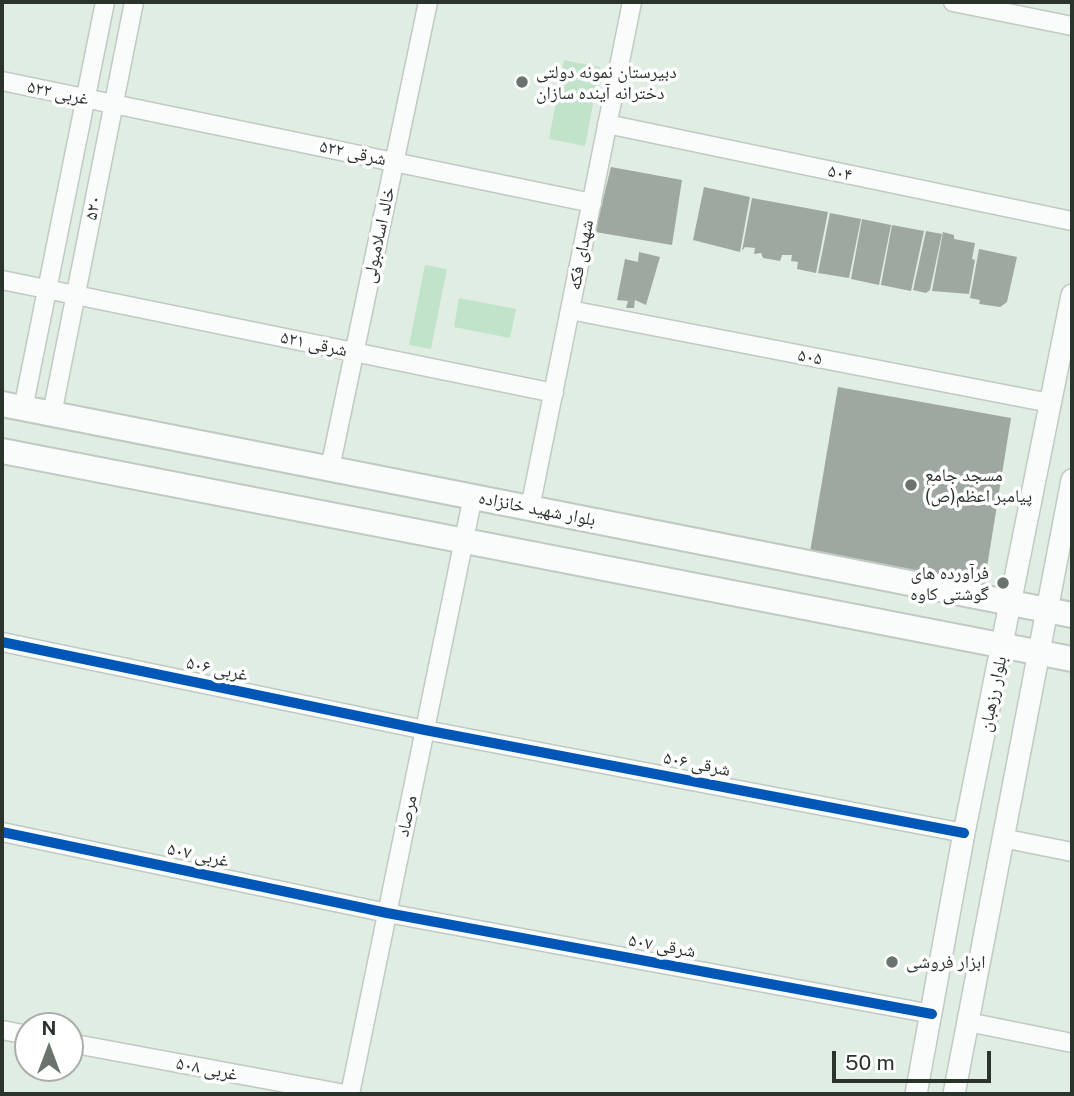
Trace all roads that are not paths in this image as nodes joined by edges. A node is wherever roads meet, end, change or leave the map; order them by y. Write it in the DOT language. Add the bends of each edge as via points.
graph roads {
  1 [pos="105,2"];
  2 [pos="134,2"];
  3 [pos="428,2"];
  4 [pos="632,2"];
  5 [pos="953,2"];
  6 [pos="1072,26"];
  7 [pos="2,81"];
  8 [pos="86,99"];
  9 [pos="113,104"];
  10 [pos="607,124"];
  11 [pos="394,162"];
  12 [pos="592,203"];
  13 [pos="1072,221"];
  14 [pos="2,279"];
  15 [pos="47,289"];
  16 [pos="75,295"];
  17 [pos="1072,295"];
  18 [pos="570,310"];
  19 [pos="354,352"];
  20 [pos="554,393"];
  21 [pos="1050,403"];
  22 [pos="13,407"];
  23 [pos="51,414"];
  24 [pos="2,451"];
  25 [pos="330,468"];
  26 [pos="1072,480"];
  27 [pos="473,496"];
  28 [pos="530,508"];
  29 [pos="464,539"];
  30 [pos="1012,604"];
  31 [pos="1047,610"];
  32 [pos="1072,615"];
  33 [pos="2,642"];
  34 [pos="1003,646"];
  35 [pos="1037,652"];
  36 [pos="1072,659"];
  37 [pos="425,730"];
  38 [pos="2,832"];
  39 [pos="964,833"];
  40 [pos="1002,838"];
  41 [pos="1072,852"];
  42 [pos="387,913"];
  43 [pos="932,1014"];
  44 [pos="968,1022"];
  45 [pos="1072,1043"];
  46 [pos="84,1046"];
  47 [pos="347,1094"];
  48 [pos="916,1094"];
  49 [pos="954,1094"];
  1 -- 8 [label="street, ۵۲۰"];
  2 -- 9 [label="street, ۵۲۰"];
  3 -- 11 [label="street, خالد اسلامبولی"];
  4 -- 10 [label="street, شهدای فکه"];
  5 -- 6 [label="street"];
  7 -- 8 [label="street, ۵۲۲ غربی"];
  8 -- 9 [label="street, ۵۲۲ غربی"];
  8 -- 15 [label="street, ۵۲۰"];
  9 -- 11 [label="street, ۵۲۲ شرقی"];
  9 -- 16 [label="street, ۵۲۰"];
  10 -- 12 [label="street, شهدای فکه"];
  10 -- 13 [label="street, ۵۰۴"];
  11 -- 12 [label="street, ۵۲۲ شرقی"];
  11 -- 19 [label="street, خالد اسلامبولی"];
  12 -- 18 [label="street, شهدای فکه"];
  14 -- 15 [label="street, ۵۲۱ شرقی"];
  15 -- 16 [label="street, ۵۲۱ شرقی"];
  15 -- 22 [label="street, ۵۲۰"];
  16 -- 19 [label="street, ۵۲۱ شرقی"];
  16 -- 23 [label="street, ۵۲۰"];
  17 -- 21 [label="street, بلوار رزهبان"];
  18 -- 20 [label="street, شهدای فکه"];
  18 -- 21 [label="street, ۵۰۵"];
  19 -- 20 [label="street, ۵۲۱ شرقی"];
  19 -- 25 [label="street, خالد اسلامبولی"];
  20 -- 28 [label="street, شهدای فکه"];
  21 -- 30 [label="street, بلوار رزهبان"];
  22 -- 23 [label="main road, بلوار شهید خانزاده"];
  23 -- 25 [label="main road, بلوار شهید خانزاده"];
  24 -- 29 [label="main road"];
  25 -- 27 [label="main road, بلوار شهید خانزاده"];
  26 -- 31 [label="street, بلوار رزهبان"];
  27 -- 28 [label="main road, بلوار شهید خانزاده"];
  27 -- 29 [label="street, مرصاد"];
  28 -- 30 [label="main road, بلوار شهید خانزاده"];
  29 -- 34 [label="main road"];
  29 -- 37 [label="street, مرصاد"];
  30 -- 31 [label="main road, بلوار شهید خانزاده"];
  30 -- 34 [label="street, بلوار رزهبان"];
  31 -- 32 [label="main road, بلوار شهید خانزاده"];
  31 -- 35 [label="street, بلوار رزهبان"];
  33 -- 37 [label="street, ۵۰۶ غربی"];
  34 -- 35 [label="main road"];
  34 -- 39 [label="street, بلوار رزهبان"];
  35 -- 36 [label="main road"];
  35 -- 40 [label="street, بلوار رزهبان"];
  37 -- 39 [label="street, ۵۰۶ شرقی"];
  37 -- 42 [label="street, مرصاد"];
  38 -- 42 [label="street, ۵۰۷ غربی"];
  39 -- 43 [label="street, بلوار رزهبان"];
  40 -- 41 [label="street"];
  40 -- 44 [label="street, بلوار رزهبان"];
  42 -- 43 [label="street, ۵۰۷ شرقی"];
  42 -- 47 [label="street, مرصاد"];
  43 -- 48 [label="street, بلوار رزهبان"];
  44 -- 45 [label="street"];
  44 -- 49 [label="street, بلوار رزهبان"];
  46 -- 47 [label="street, ۵۰۸ غربی"];
}
